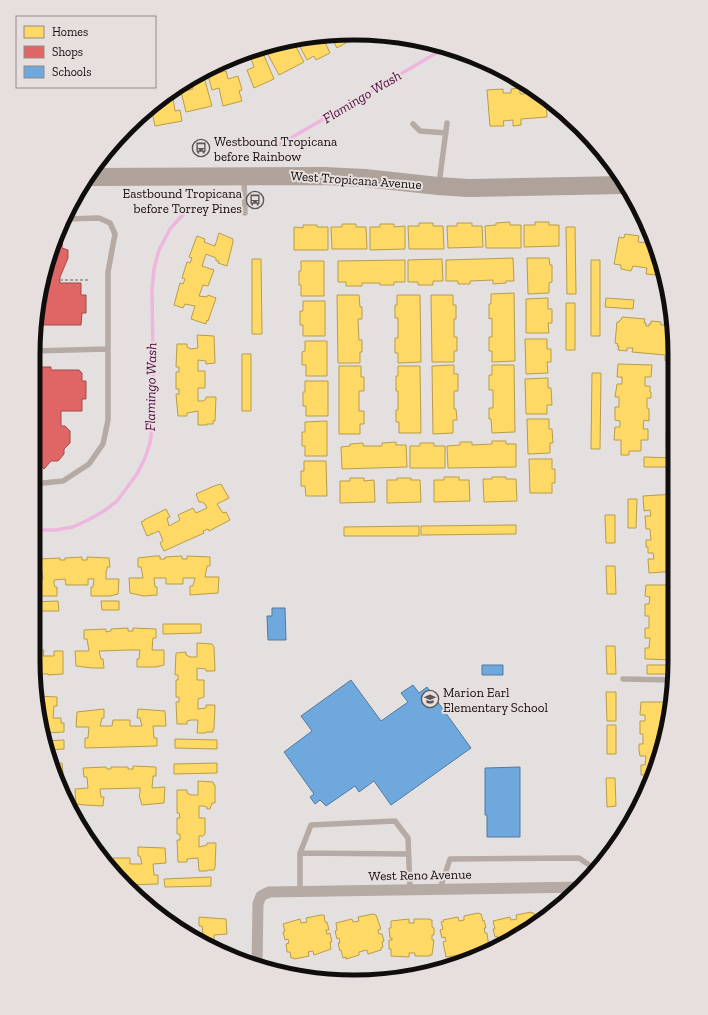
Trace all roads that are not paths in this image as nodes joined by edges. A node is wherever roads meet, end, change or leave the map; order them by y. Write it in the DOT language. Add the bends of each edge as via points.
graph roads {
  1 [pos="447,123"];
  2 [pos="412,124"];
  3 [pos="446,133"];
  4 [pos="244,175"];
  5 [pos="95,177"];
  6 [pos="618,185"];
  7 [pos="438,186"];
  8 [pos="245,213"];
  9 [pos="70,219"];
  10 [pos="108,349"];
  11 [pos="40,351"];
  12 [pos="40,483"];
  13 [pos="623,679"];
  14 [pos="667,680"];
  15 [pos="300,853"];
  16 [pos="408,854"];
  17 [pos="592,866"];
  18 [pos="572,887"];
  19 [pos="410,889"];
  20 [pos="440,889"];
  21 [pos="300,890"];
  22 [pos="257,959"];
  1 -- 3 [label="lane"];
  2 -- 3 [label="lane" via="420,131"];
  3 -- 7 [label="lane"];
  4 -- 5 [label="main road, West Tropicana Avenue"];
  4 -- 7 [label="main road, West Tropicana Avenue" via="365,178"];
  4 -- 8 [label="lane"];
  6 -- 7 [label="main road, West Tropicana Avenue" via="468,188"];
  9 -- 10 [label="lane" via="99,218 110,223 115,234 108,272"];
  10 -- 11 [label="lane"];
  10 -- 12 [label="lane" via="108,420 103,444 90,464 63,481"];
  13 -- 14 [label="lane"];
  15 -- 16 [label="lane"];
  15 -- 16 [label="lane" via="311,825 395,821 408,838"];
  15 -- 21 [label="lane"];
  16 -- 19 [label="lane"];
  17 -- 20 [label="lane" via="579,858 450,859"];
  18 -- 20 [label="street, West Reno Avenue"];
  19 -- 20 [label="street, West Reno Avenue"];
  19 -- 21 [label="street, West Reno Avenue"];
  21 -- 22 [label="street, West Reno Avenue" via="269,892 261,896 257,912"];
}
